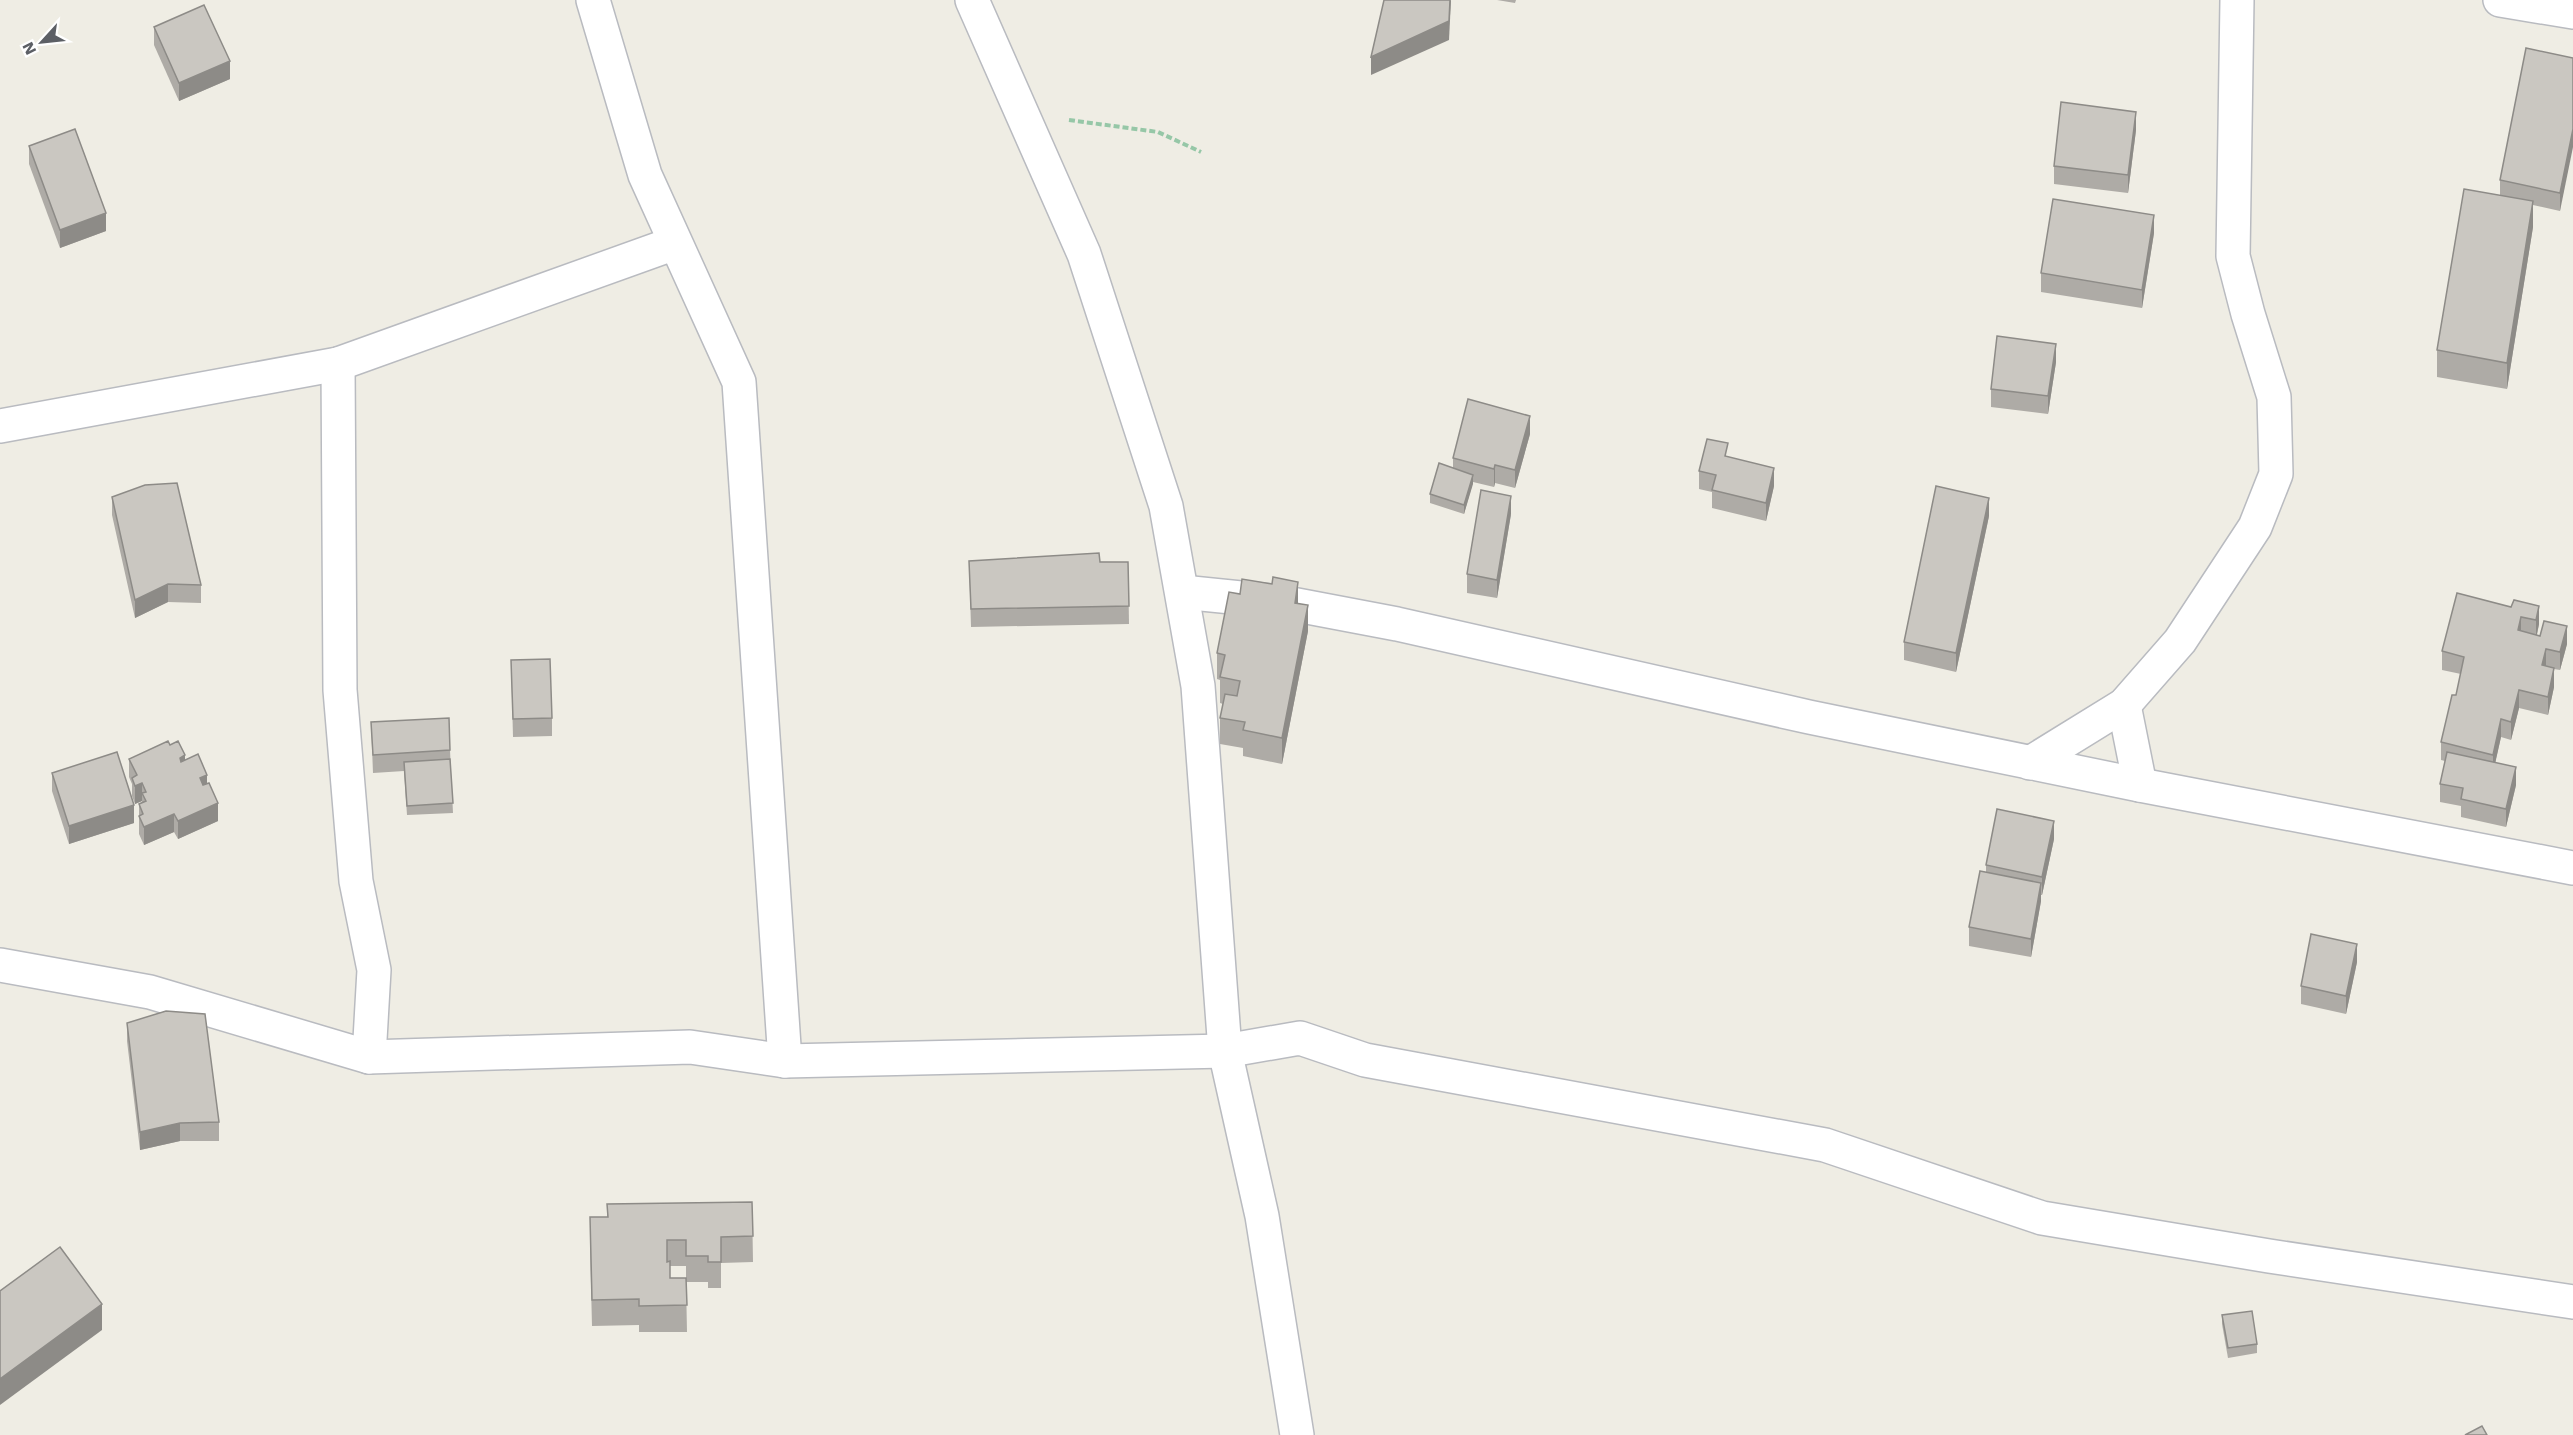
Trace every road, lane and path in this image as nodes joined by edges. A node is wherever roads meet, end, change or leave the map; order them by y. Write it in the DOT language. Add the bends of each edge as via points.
graph roads {
  1 [pos="593,0"];
  2 [pos="972,0"];
  3 [pos="2237,0"];
  4 [pos="2500,0"];
  5 [pos="2573,12"];
  6 [pos="1021,112"];
  7 [pos="1201,152"];
  8 [pos="675,243"];
  9 [pos="338,364"];
  10 [pos="0,426"];
  11 [pos="1182,592"];
  12 [pos="2124,705"];
  13 [pos="2030,763"];
  14 [pos="2140,785"];
  15 [pos="2573,868"];
  16 [pos="0,965"];
  17 [pos="1225,1052"];
  18 [pos="369,1057"];
  19 [pos="784,1061"];
  20 [pos="2572,1304"];
  21 [pos="1298,1435"];
  1 -- 8 [label="street" via="645,175"];
  2 -- 6 [label="street"];
  3 -- 12 [label="street" via="2234,256 2274,397 2276,474 2255,527 2180,641"];
  4 -- 5 [label="street"];
  6 -- 7 [label="path" via="1158,132"];
  6 -- 11 [label="street" via="1084,254 1166,506"];
  8 -- 9 [label="street"];
  8 -- 19 [label="street" via="739,382"];
  9 -- 10 [label="street"];
  9 -- 18 [label="street" via="340,690 356,881 374,970"];
  11 -- 13 [label="street" via="1281,602 1396,624"];
  11 -- 17 [label="street" via="1198,686"];
  12 -- 13 [label="street"];
  12 -- 14 [label="street"];
  13 -- 14 [label="street"];
  14 -- 15 [label="street"];
  16 -- 18 [label="street" via="150,992"];
  17 -- 19 [label="street"];
  17 -- 20 [label="street" via="1300,1038 1365,1060 1825,1145 2042,1218"];
  17 -- 21 [label="street" via="1262,1216"];
  18 -- 19 [label="street" via="690,1047"];
}
